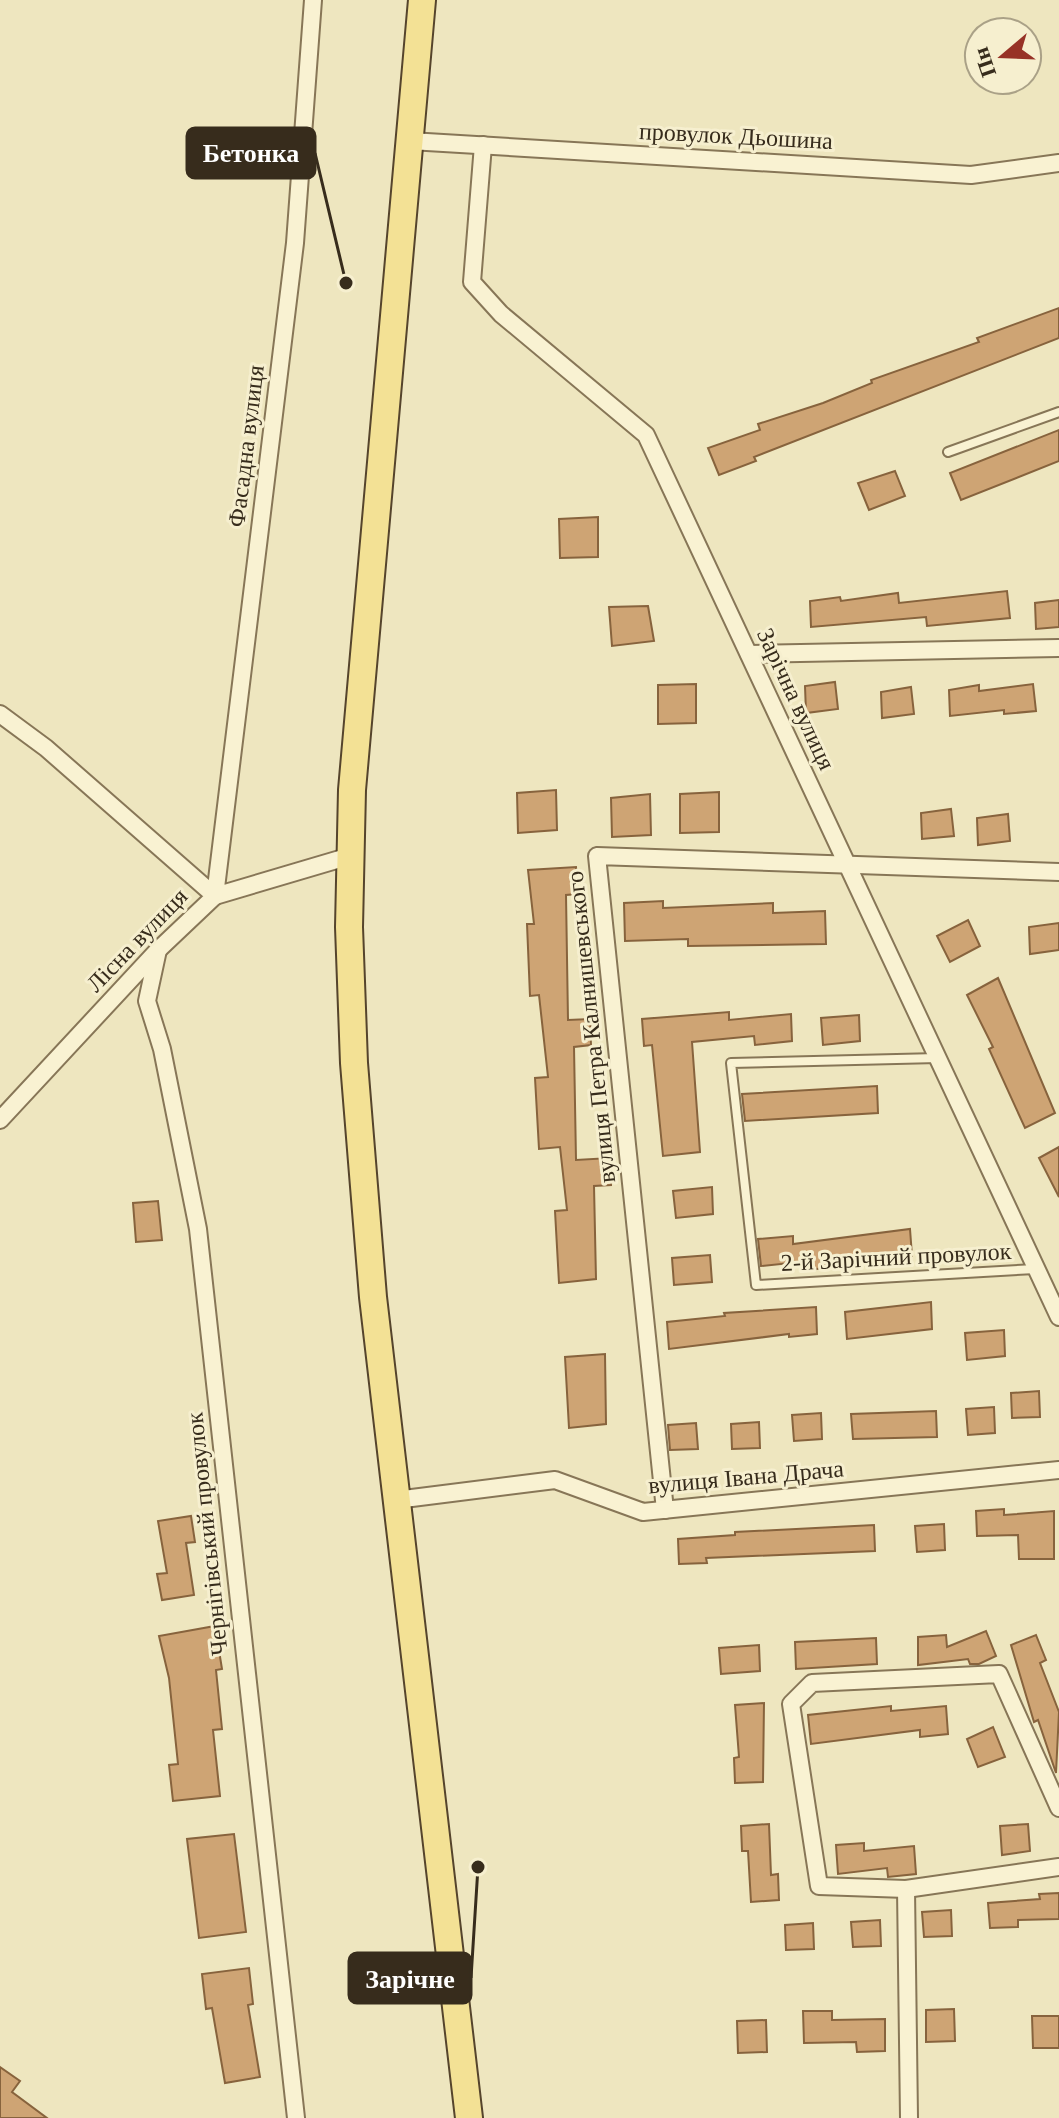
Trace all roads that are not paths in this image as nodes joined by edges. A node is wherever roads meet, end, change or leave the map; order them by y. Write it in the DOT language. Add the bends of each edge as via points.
graph roads {
  1 [pos="313,0"];
  2 [pos="422,0"];
  3 [pos="410,141"];
  4 [pos="483,145"];
  5 [pos="1059,163"];
  6 [pos="1059,412"];
  7 [pos="948,452"];
  8 [pos="1059,648"];
  9 [pos="749,654"];
  10 [pos="0,714"];
  11 [pos="350,856"];
  12 [pos="848,867"];
  13 [pos="1059,872"];
  14 [pos="215,896"];
  15 [pos="158,950"];
  16 [pos="938,1058"];
  17 [pos="0,1120"];
  18 [pos="1036,1268"];
  19 [pos="1059,1317"];
  20 [pos="1059,1470"];
  21 [pos="396,1500"];
  22 [pos="665,1510"];
  23 [pos="1057,1799"];
  24 [pos="1059,1867"];
  25 [pos="906,1889"];
  26 [pos="296,2118"];
  27 [pos="469,2118"];
  28 [pos="909,2118"];
  1 -- 14 [label="street, Фасадна вулиця" via="295,243"];
  2 -- 3 [label="main road"];
  3 -- 4 [label="street, провулок Дьошина"];
  3 -- 11 [label="main road"];
  4 -- 5 [label="street, провулок Дьошина" via="971,175"];
  4 -- 9 [label="street, Зарічна вулиця" via="472,282 501,314 646,435"];
  6 -- 7 [label="lane"];
  8 -- 9 [label="street"];
  9 -- 12 [label="street, Зарічна вулиця"];
  10 -- 14 [label="street, Лісна вулиця"];
  11 -- 14 [label="street"];
  11 -- 21 [label="main road" via="354,1063"];
  12 -- 13 [label="street, вулиця Петра Калнишевського"];
  12 -- 16 [label="street, Зарічна вулиця"];
  12 -- 22 [label="street, вулиця Петра Калнишевського" via="597,856"];
  14 -- 15 [label="street, Лісна вулиця"];
  15 -- 17 [label="street, Лісна вулиця"];
  15 -- 26 [label="street, Чернігівський провулок" via="147,1001 162,1049 198,1229"];
  16 -- 18 [label="street, Зарічна вулиця"];
  16 -- 18 [label="lane, 2-й Зарічний провулок" via="731,1063 756,1285"];
  18 -- 19 [label="street, Зарічна вулиця"];
  20 -- 22 [label="street, вулиця Івана Драча"];
  21 -- 22 [label="street, вулиця Івана Драча" via="555,1480 643,1512"];
  21 -- 27 [label="main road"];
  23 -- 25 [label="street" via="999,1674 812,1683 791,1704 819,1886"];
  24 -- 25 [label="street"];
  25 -- 28 [label="street"];
}
